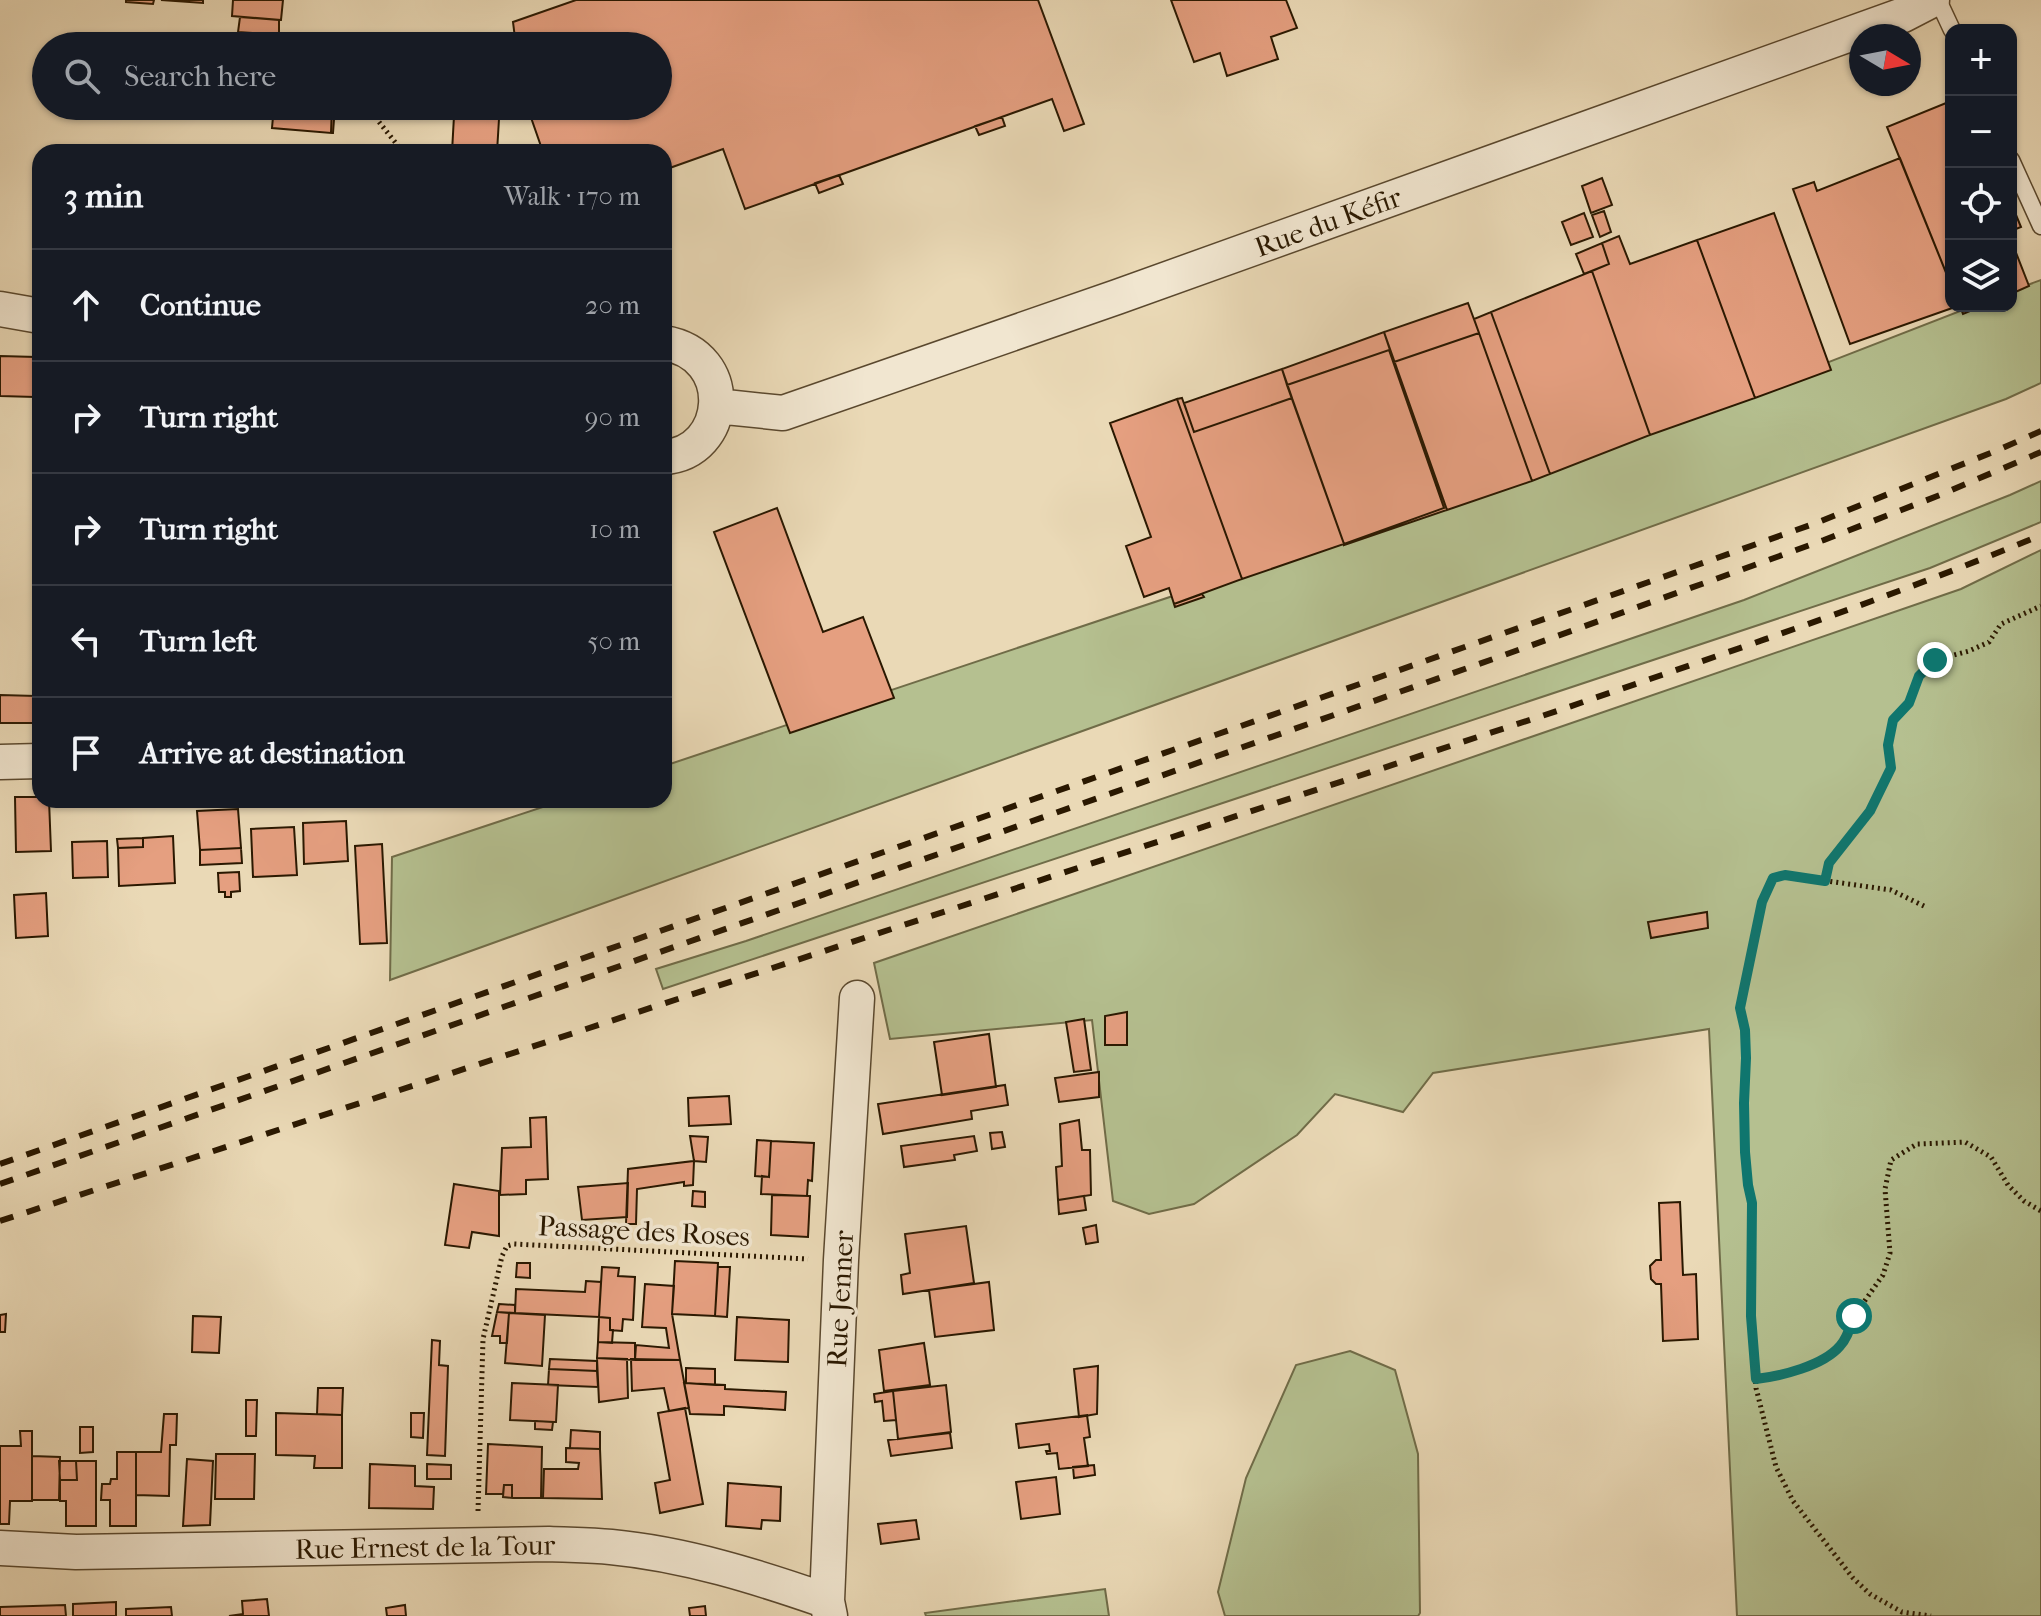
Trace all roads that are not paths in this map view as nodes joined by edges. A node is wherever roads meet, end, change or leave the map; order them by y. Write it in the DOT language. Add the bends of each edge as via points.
graph roads {
  1 [pos="1917,4"];
  2 [pos="1945,25"];
  3 [pos="2015,168"];
  4 [pos="2041,226"];
  5 [pos="0,309"];
  6 [pos="32,315"];
  7 [pos="672,345"];
  8 [pos="716,406"];
  9 [pos="672,456"];
  10 [pos="32,761"];
  11 [pos="0,762"];
  12 [pos="857,998"];
  13 [pos="0,1548"];
  14 [pos="828,1608"];
  1 -- 2 [label="lane"];
  1 -- 8 [label="street, Rue du Kéfir" via="1117,297 783,413"];
  3 -- 4 [label="lane"];
  5 -- 6 [label="street"];
  7 -- 8 [label="street" via="698,357 709,371"];
  8 -- 9 [label="street" via="702,438"];
  10 -- 11 [label="street"];
  12 -- 14 [label="street, Rue Jenner"];
  13 -- 14 [label="street, Rue Ernest de la Tour" via="76,1552 612,1547 773,1583"];
}
